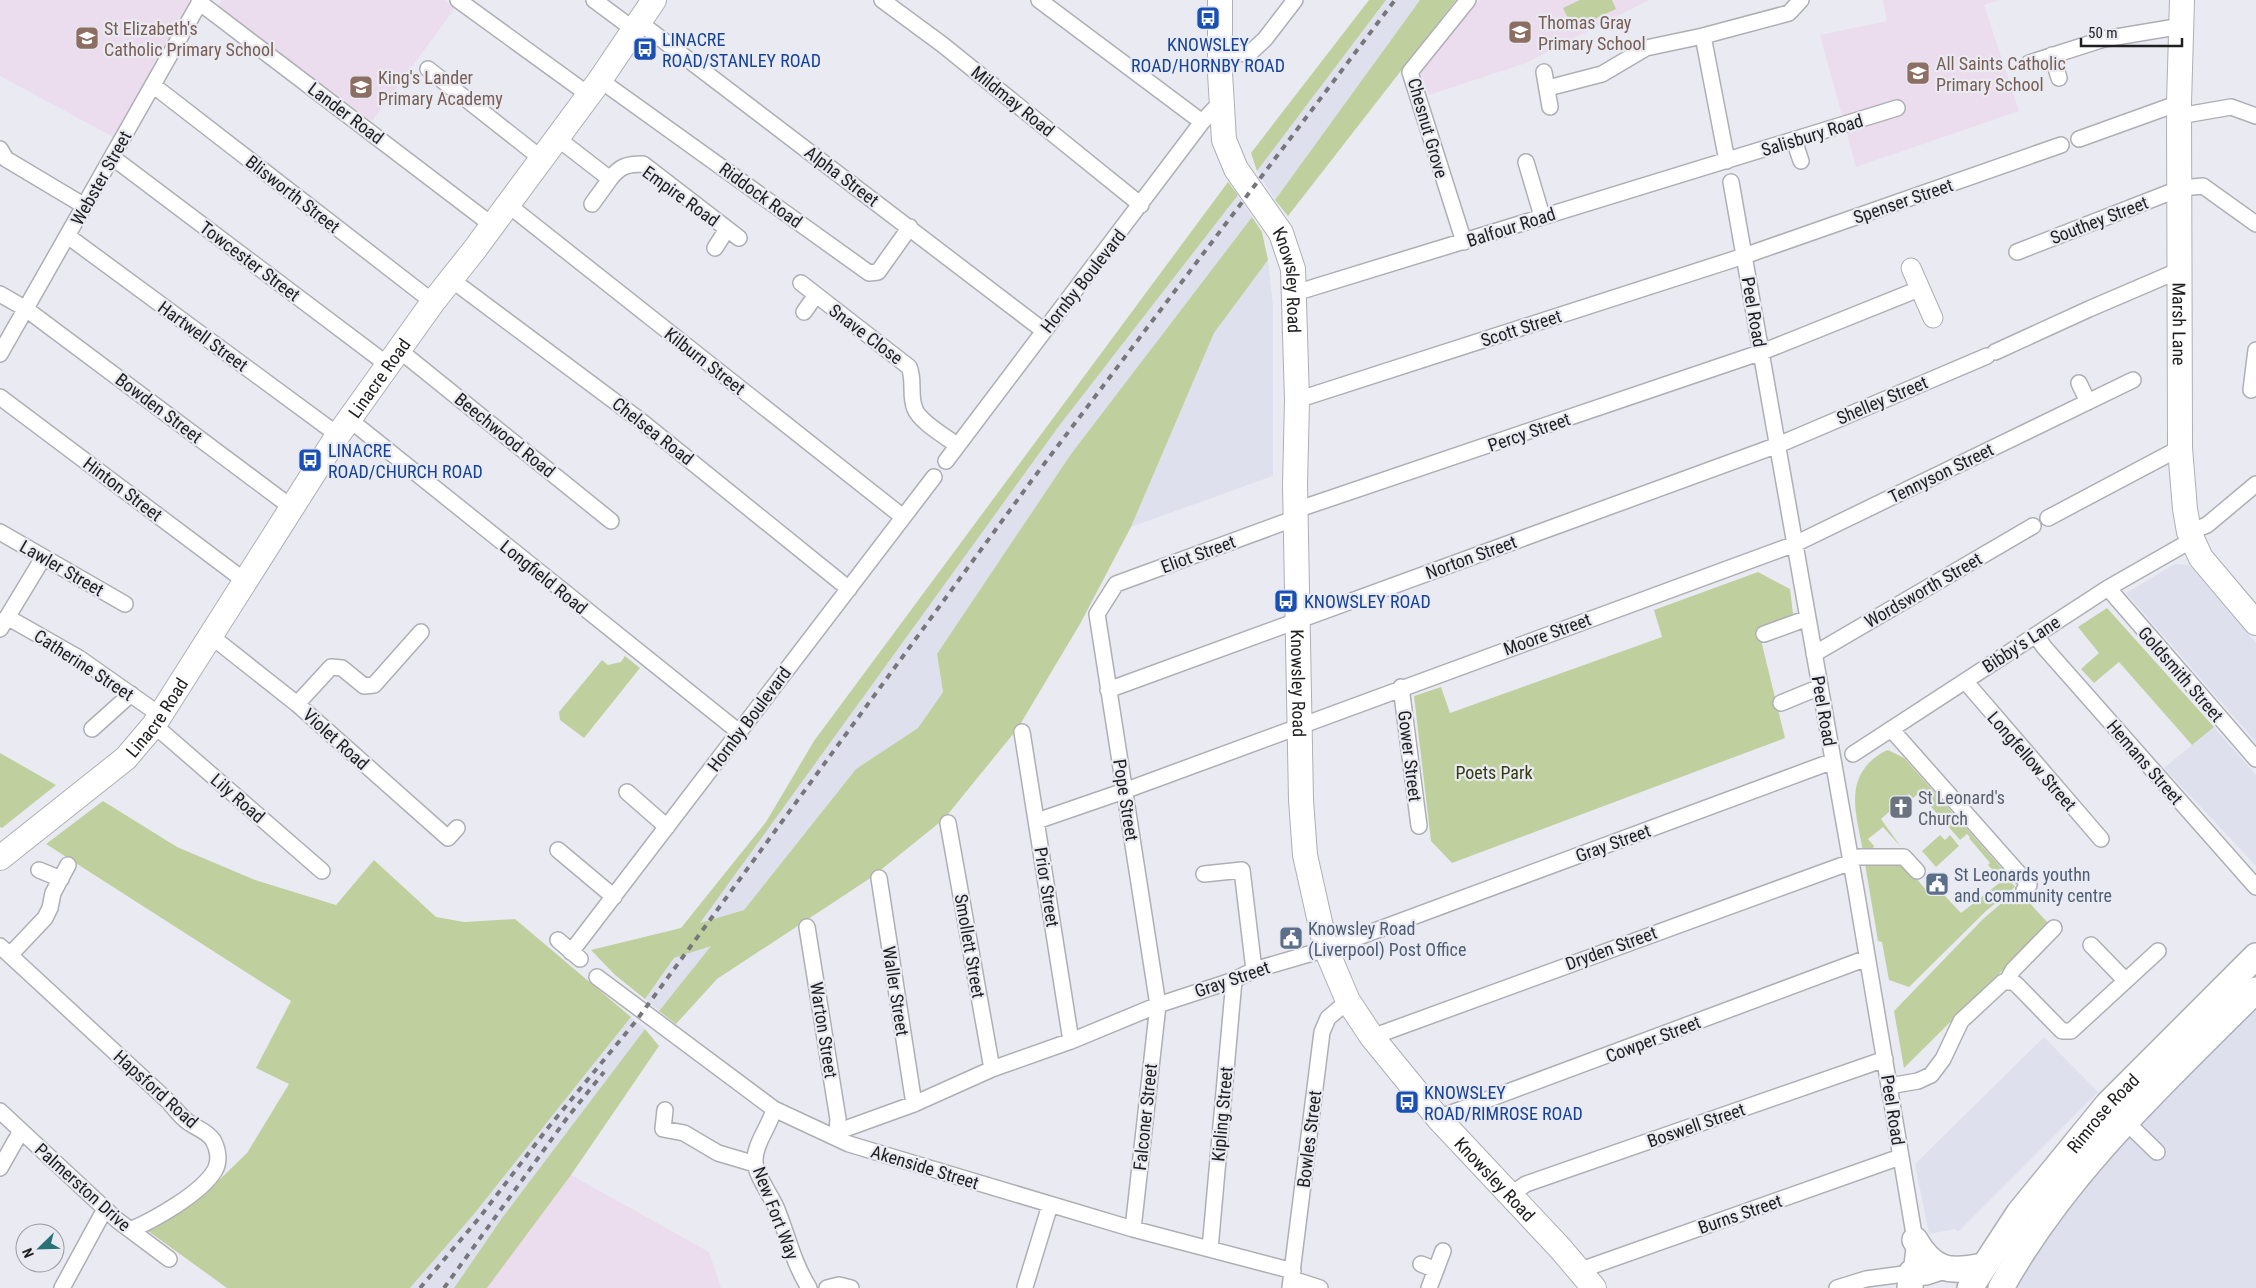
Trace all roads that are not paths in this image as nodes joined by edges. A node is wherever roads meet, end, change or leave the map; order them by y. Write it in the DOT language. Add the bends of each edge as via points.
graph roads {
  1 [pos="458,0"];
  2 [pos="594,0"];
  3 [pos="654,0"];
  4 [pos="882,0"];
  5 [pos="1039,0"];
  6 [pos="1220,0"];
  7 [pos="1295,0"];
  8 [pos="1468,0"];
  9 [pos="1801,0"];
  10 [pos="2182,0"];
  11 [pos="200,1"];
  12 [pos="636,26"];
  13 [pos="2182,26"];
  14 [pos="1703,36"];
  15 [pos="1220,55"];
  16 [pos="2052,55"];
  17 [pos="2029,63"];
  18 [pos="428,70"];
  19 [pos="1544,72"];
  20 [pos="2059,78"];
  21 [pos="154,86"];
  22 [pos="594,87"];
  23 [pos="1548,88"];
  24 [pos="1222,101"];
  25 [pos="1550,107"];
  26 [pos="1897,108"];
  27 [pos="2179,110"];
  28 [pos="2256,116"];
  29 [pos="1202,122"];
  30 [pos="558,138"];
  31 [pos="2080,139"];
  32 [pos="1794,140"];
  33 [pos="2061,145"];
  34 [pos="0,149"];
  35 [pos="112,157"];
  36 [pos="542,159"];
  37 [pos="1727,161"];
  38 [pos="1801,161"];
  39 [pos="1526,162"];
  40 [pos="610,179"];
  41 [pos="1731,182"];
  42 [pos="2181,188"];
  43 [pos="507,204"];
  44 [pos="592,204"];
  45 [pos="84,205"];
  46 [pos="1141,205"];
  47 [pos="1542,216"];
  48 [pos="2256,224"];
  49 [pos="492,225"];
  50 [pos="910,227"];
  51 [pos="727,229"];
  52 [pos="69,236"];
  53 [pos="739,238"];
  54 [pos="1464,242"];
  55 [pos="715,248"];
  56 [pos="2017,252"];
  57 [pos="1744,256"];
  58 [pos="1911,268"];
  59 [pos="2180,270"];
  60 [pos="452,280"];
  61 [pos="801,283"];
  62 [pos="1919,289"];
  63 [pos="1295,293"];
  64 [pos="0,294"];
  65 [pos="816,296"];
  66 [pos="433,302"];
  67 [pos="26,309"];
  68 [pos="804,312"];
  69 [pos="1933,318"];
  70 [pos="1044,331"];
  71 [pos="2256,350"];
  72 [pos="1762,352"];
  73 [pos="0,354"];
  74 [pos="393,357"];
  75 [pos="2133,380"];
  76 [pos="2079,383"];
  77 [pos="2251,390"];
  78 [pos="0,397"];
  79 [pos="1297,400"];
  80 [pos="2088,402"];
  81 [pos="344,428"];
  82 [pos="957,445"];
  83 [pos="1778,445"];
  84 [pos="2180,448"];
  85 [pos="946,461"];
  86 [pos="934,476"];
  87 [pos="2256,484"];
  88 [pos="291,507"];
  89 [pos="1296,514"];
  90 [pos="903,517"];
  91 [pos="2048,518"];
  92 [pos="611,521"];
  93 [pos="2033,526"];
  94 [pos="0,532"];
  95 [pos="2191,536"];
  96 [pos="1795,544"];
  97 [pos="42,558"];
  98 [pos="246,581"];
  99 [pos="2108,588"];
  100 [pos="849,590"];
  101 [pos="1105,598"];
  102 [pos="125,604"];
  103 [pos="1808,618"];
  104 [pos="1297,620"];
  105 [pos="3,623"];
  106 [pos="2256,624"];
  107 [pos="421,632"];
  108 [pos="1764,634"];
  109 [pos="2036,635"];
  110 [pos="210,636"];
  111 [pos="1814,654"];
  112 [pos="1965,682"];
  113 [pos="1401,687"];
  114 [pos="1820,687"];
  115 [pos="1108,690"];
  116 [pos="130,694"];
  117 [pos="1781,702"];
  118 [pos="296,704"];
  119 [pos="157,720"];
  120 [pos="1299,726"];
  121 [pos="1891,728"];
  122 [pos="92,729"];
  123 [pos="739,732"];
  124 [pos="1022,732"];
  125 [pos="1854,754"];
  126 [pos="2256,760"];
  127 [pos="1833,761"];
  128 [pos="1124,791"];
  129 [pos="627,792"];
  130 [pos="1037,820"];
  131 [pos="948,823"];
  132 [pos="1419,826"];
  133 [pos="667,827"];
  134 [pos="457,828"];
  135 [pos="2101,839"];
  136 [pos="558,850"];
  137 [pos="0,858"];
  138 [pos="1851,861"];
  139 [pos="68,865"];
  140 [pos="39,870"];
  141 [pos="322,871"];
  142 [pos="1917,871"];
  143 [pos="1204,874"];
  144 [pos="878,878"];
  145 [pos="61,879"];
  146 [pos="2256,887"];
  147 [pos="2024,890"];
  148 [pos="614,897"];
  149 [pos="807,927"];
  150 [pos="2054,928"];
  151 [pos="558,940"];
  152 [pos="2092,945"];
  153 [pos="1326,949"];
  154 [pos="5,951"];
  155 [pos="2158,951"];
  156 [pos="2256,956"];
  157 [pos="1867,958"];
  158 [pos="1254,970"];
  159 [pos="598,977"];
  160 [pos="1234,980"];
  161 [pos="2125,980"];
  162 [pos="2007,982"];
  163 [pos="2256,990"];
  164 [pos="1348,1001"];
  165 [pos="1158,1005"];
  166 [pos="1372,1037"];
  167 [pos="1071,1041"];
  168 [pos="1885,1059"];
  169 [pos="992,1069"];
  170 [pos="1889,1086"];
  171 [pos="914,1104"];
  172 [pos="774,1109"];
  173 [pos="665,1110"];
  174 [pos="0,1111"];
  175 [pos="2117,1112"];
  176 [pos="1438,1118"];
  177 [pos="21,1131"];
  178 [pos="834,1133"];
  179 [pos="2157,1152"];
  180 [pos="1900,1157"];
  181 [pos="755,1164"];
  182 [pos="0,1168"];
  183 [pos="1510,1195"];
  184 [pos="1050,1205"];
  185 [pos="105,1209"];
  186 [pos="1133,1229"];
  187 [pos="130,1230"];
  188 [pos="1914,1240"];
  189 [pos="1210,1248"];
  190 [pos="1443,1251"];
  191 [pos="169,1259"];
  192 [pos="1421,1264"];
  193 [pos="1983,1266"];
  194 [pos="1941,1267"];
  195 [pos="1436,1270"];
  196 [pos="1292,1279"];
  197 [pos="1586,1280"];
  198 [pos="1910,1281"];
  199 [pos="1025,1287"];
  200 [pos="62,1288"];
  201 [pos="809,1288"];
  202 [pos="827,1288"];
  203 [pos="851,1288"];
  204 [pos="1320,1288"];
  205 [pos="1429,1288"];
  206 [pos="1837,1288"];
  207 [pos="1970,1288"];
  208 [pos="2001,1288"];
  1 -- 22 [label="street, Riddock Road"];
  2 -- 12 [label="street, Alpha Street"];
  3 -- 12 [label="main road, Linacre Road"];
  4 -- 46 [label="street, Mildmay Road" via="943,45"];
  5 -- 29 [label="street"];
  6 -- 15 [label="main road, Knowsley Road"];
  7 -- 15 [label="street" via="1265,40 1250,53"];
  8 -- 54 [label="street, Chesnut Grove" via="1410,72"];
  9 -- 14 [label="street" via="1789,13"];
  10 -- 13 [label="main road, Marsh Lane"];
  11 -- 21 [label="street, Webster Street"];
  11 -- 49 [label="street, Lander Road"];
  12 -- 22 [label="main road, Linacre Road"];
  12 -- 50 [label="street, Alpha Street"];
  13 -- 16 [label="street" via="2104,39"];
  13 -- 27 [label="main road, Marsh Lane"];
  14 -- 23 [label="street" via="1646,48 1602,74"];
  14 -- 37 [label="street"];
  15 -- 24 [label="main road, Knowsley Road"];
  16 -- 17 [label="street"];
  16 -- 20 [label="street"];
  18 -- 36 [label="street"];
  19 -- 23 [label="street"];
  21 -- 35 [label="street, Webster Street"];
  21 -- 66 [label="street, Blisworth Street"];
  22 -- 30 [label="main road, Linacre Road"];
  22 -- 50 [label="street, Riddock Road" via="868,273 878,272"];
  23 -- 25 [label="street"];
  24 -- 29 [label="street, Hornby Boulevard"];
  24 -- 63 [label="main road, Knowsley Road" via="1224,140 1231,160 1283,238 1292,263"];
  26 -- 32 [label="street, Salisbury Road"];
  27 -- 28 [label="street" via="2230,107"];
  27 -- 31 [label="street"];
  27 -- 42 [label="main road, Marsh Lane"];
  29 -- 46 [label="street, Hornby Boulevard"];
  30 -- 36 [label="main road, Linacre Road"];
  30 -- 40 [label="street"];
  32 -- 37 [label="street, Salisbury Road"];
  32 -- 38 [label="street"];
  33 -- 57 [label="street, Spenser Street"];
  34 -- 45 [label="street" via="6,160"];
  35 -- 45 [label="street, Webster Street"];
  35 -- 74 [label="street, Towcester Street"];
  36 -- 43 [label="main road, Linacre Road"];
  37 -- 47 [label="street, Balfour Road"];
  39 -- 47 [label="street"];
  40 -- 44 [label="street, Empire Road"];
  40 -- 51 [label="street, Empire Road" via="618,168 627,164 643,164"];
  41 -- 57 [label="street, Peel Road"];
  42 -- 48 [label="street" via="2203,186"];
  42 -- 56 [label="street, Southey Street"];
  42 -- 59 [label="main road, Marsh Lane"];
  43 -- 49 [label="main road, Linacre Road"];
  43 -- 90 [label="street, Kilburn Street"];
  45 -- 52 [label="street, Webster Street"];
  46 -- 70 [label="street, Hornby Boulevard"];
  47 -- 54 [label="street, Balfour Road"];
  49 -- 60 [label="main road, Linacre Road"];
  50 -- 70 [label="street, Alpha Street"];
  51 -- 53 [label="street, Empire Road"];
  51 -- 55 [label="street, Empire Road"];
  52 -- 67 [label="street, Webster Street"];
  52 -- 81 [label="street, Hartwell Street"];
  54 -- 63 [label="street, Balfour Road"];
  57 -- 72 [label="street, Peel Road"];
  57 -- 79 [label="street, Scott Street"];
  58 -- 62 [label="street"];
  59 -- 83 [label="street, Shelley Street"];
  59 -- 84 [label="main road, Marsh Lane"];
  60 -- 66 [label="main road, Linacre Road"];
  60 -- 100 [label="street, Chelsea Road" via="641,421"];
  61 -- 65 [label="street, Snave Close"];
  62 -- 69 [label="street"];
  62 -- 72 [label="street"];
  63 -- 79 [label="main road, Knowsley Road"];
  64 -- 67 [label="street, Bowden Street"];
  65 -- 68 [label="street, Snave Close"];
  65 -- 82 [label="street, Snave Close" via="909,366 913,376 914,409"];
  66 -- 74 [label="main road, Linacre Road"];
  67 -- 73 [label="street, Webster Street"];
  67 -- 88 [label="street, Bowden Street"];
  70 -- 82 [label="street, Hornby Boulevard"];
  71 -- 77 [label="street"];
  72 -- 83 [label="street, Peel Road"];
  72 -- 89 [label="street, Percy Street"];
  74 -- 81 [label="main road, Linacre Road"];
  74 -- 92 [label="street, Beechwood Road"];
  75 -- 80 [label="street, Tennyson Street"];
  76 -- 80 [label="street"];
  78 -- 98 [label="street, Hinton Street"];
  79 -- 89 [label="main road, Knowsley Road"];
  80 -- 96 [label="street, Tennyson Street"];
  81 -- 88 [label="main road, Linacre Road"];
  81 -- 123 [label="street, Longfield Road"];
  82 -- 85 [label="street, Hornby Boulevard"];
  83 -- 96 [label="street, Peel Road"];
  83 -- 104 [label="street, Norton Street"];
  84 -- 91 [label="street"];
  84 -- 95 [label="main road, Marsh Lane"];
  86 -- 90 [label="street, Hornby Boulevard"];
  87 -- 95 [label="street, Bibby's Lane"];
  88 -- 98 [label="main road, Linacre Road"];
  89 -- 101 [label="street, Eliot Street" via="1116,584"];
  89 -- 104 [label="main road, Knowsley Road"];
  90 -- 100 [label="street, Hornby Boulevard"];
  93 -- 111 [label="street, Wordsworth Street"];
  94 -- 97 [label="street, Lawler Street"];
  95 -- 99 [label="street, Bibby's Lane"];
  95 -- 106 [label="main road, Marsh Lane" via="2200,558"];
  96 -- 103 [label="street, Peel Road"];
  96 -- 113 [label="street, Moore Street"];
  97 -- 102 [label="street, Lawler Street"];
  97 -- 105 [label="street"];
  98 -- 110 [label="main road, Linacre Road"];
  99 -- 109 [label="street, Bibby's Lane"];
  99 -- 126 [label="street, Goldsmith Street"];
  100 -- 123 [label="street, Hornby Boulevard"];
  101 -- 115 [label="street, Pope Street" via="1096,614"];
  103 -- 108 [label="street"];
  103 -- 111 [label="street, Peel Road"];
  104 -- 115 [label="street, Norton Street"];
  104 -- 120 [label="main road, Knowsley Road"];
  105 -- 116 [label="street, Catherine Street" via="79,658"];
  107 -- 118 [label="street" via="374,685 364,686 342,668 331,667"];
  109 -- 112 [label="street, Bibby's Lane"];
  109 -- 146 [label="street, Hemans Street"];
  110 -- 118 [label="street, Violet Road"];
  110 -- 119 [label="main road, Linacre Road"];
  111 -- 114 [label="street, Peel Road"];
  112 -- 121 [label="street, Bibby's Lane"];
  112 -- 135 [label="street, Longfellow Street"];
  113 -- 120 [label="street, Moore Street"];
  113 -- 132 [label="street, Gower Street"];
  114 -- 117 [label="street"];
  114 -- 127 [label="street, Peel Road"];
  115 -- 128 [label="street, Pope Street"];
  116 -- 119 [label="street, Catherine Street"];
  116 -- 122 [label="street"];
  118 -- 134 [label="street, Violet Road" via="448,838"];
  119 -- 137 [label="main road, Linacre Road" via="126,758"];
  119 -- 141 [label="street, Lily Road"];
  120 -- 128 [label="street, Moore Street"];
  120 -- 153 [label="main road, Knowsley Road" via="1305,855"];
  121 -- 125 [label="street, Bibby's Lane"];
  121 -- 147 [label="street" via="2029,885"];
  123 -- 133 [label="street, Hornby Boulevard"];
  124 -- 130 [label="street, Prior Street"];
  127 -- 138 [label="street, Peel Road"];
  127 -- 153 [label="street, Gray Street"];
  128 -- 130 [label="street, Moore Street"];
  128 -- 165 [label="street, Pope Street"];
  129 -- 133 [label="street"];
  130 -- 167 [label="street, Prior Street"];
  131 -- 169 [label="street, Smollett Street"];
  133 -- 148 [label="street, Hornby Boulevard"];
  136 -- 148 [label="street"];
  138 -- 142 [label="street, Dryden Street" via="1859,857 1904,857"];
  138 -- 157 [label="street, Peel Road"];
  138 -- 166 [label="street, Dryden Street"];
  139 -- 145 [label="street"];
  140 -- 145 [label="street"];
  143 -- 158 [label="street" via="1242,870"];
  144 -- 171 [label="street, Waller Street"];
  145 -- 154 [label="street" via="45,918"];
  148 -- 151 [label="street, Hornby Boulevard" via="575,955"];
  149 -- 178 [label="street, Warton Street" via="838,1119"];
  150 -- 162 [label="street" via="2013,970"];
  152 -- 161 [label="street"];
  153 -- 158 [label="street, Gray Street"];
  153 -- 164 [label="main road, Knowsley Road"];
  154 -- 187 [label="street, Hapsford Road" via="187,1121 212,1139 218,1158 215,1170 200,1186 154,1220"];
  155 -- 161 [label="street"];
  156 -- 175 [label="highway, Rimrose Road"];
  157 -- 168 [label="street, Peel Road"];
  157 -- 176 [label="street, Cowper Street"];
  158 -- 160 [label="street, Gray Street"];
  159 -- 172 [label="street, Akenside Street"];
  160 -- 165 [label="street, Gray Street"];
  160 -- 189 [label="street, Kipling Street"];
  161 -- 162 [label="street" via="2076,1028 2066,1032 2016,984"];
  162 -- 170 [label="street" via="1998,985 1961,1021 1944,1058 1931,1075 1918,1081"];
  163 -- 175 [label="highway, Rimrose Road"];
  164 -- 166 [label="main road, Knowsley Road"];
  164 -- 196 [label="street, Bowles Street" via="1328,1018 1322,1032"];
  165 -- 167 [label="street, Gray Street"];
  165 -- 186 [label="street, Falconer Street"];
  166 -- 176 [label="main road, Knowsley Road"];
  167 -- 169 [label="street, Gray Street"];
  168 -- 170 [label="street, Peel Road"];
  168 -- 183 [label="street, Boswell Street" via="1526,1184"];
  169 -- 171 [label="street, Gray Street"];
  170 -- 180 [label="street, Peel Road"];
  171 -- 178 [label="street, Gray Street"];
  172 -- 178 [label="street, Akenside Street"];
  172 -- 181 [label="street, New Fort Way" via="756,1150"];
  173 -- 181 [label="street" via="663,1129 684,1133 718,1153"];
  174 -- 177 [label="street, Palmerston Drive"];
  175 -- 179 [label="street"];
  175 -- 193 [label="highway, Rimrose Road" via="2019,1213"];
  175 -- 208 [label="highway, Rimrose Road"];
  176 -- 183 [label="main road, Knowsley Road"];
  177 -- 182 [label="street"];
  177 -- 185 [label="street, Palmerston Drive"];
  178 -- 184 [label="street, Akenside Street" via="849,1144"];
  180 -- 188 [label="street, Peel Road"];
  180 -- 197 [label="street, Burns Street"];
  181 -- 201 [label="street, New Fort Way" via="777,1208 796,1267"];
  183 -- 197 [label="main road, Knowsley Road"];
  184 -- 186 [label="street, Akenside Street"];
  184 -- 199 [label="street"];
  185 -- 187 [label="street, Palmerston Drive"];
  185 -- 200 [label="street"];
  186 -- 189 [label="street, Akenside Street"];
  187 -- 191 [label="street, Palmerston Drive"];
  188 -- 194 [label="highway" via="1925,1257"];
  188 -- 198 [label="street, Peel Road"];
  189 -- 196 [label="street, Akenside Street"];
  190 -- 195 [label="street"];
  192 -- 195 [label="street"];
  193 -- 194 [label="highway" via="1963,1270"];
  193 -- 207 [label="highway, Rimrose Road"];
  194 -- 198 [label="highway"];
  195 -- 205 [label="street"];
  196 -- 204 [label="street, Akenside Street"];
  198 -- 206 [label="street" via="1866,1279"];
  202 -- 203 [label="street" via="839,1285"];
}
